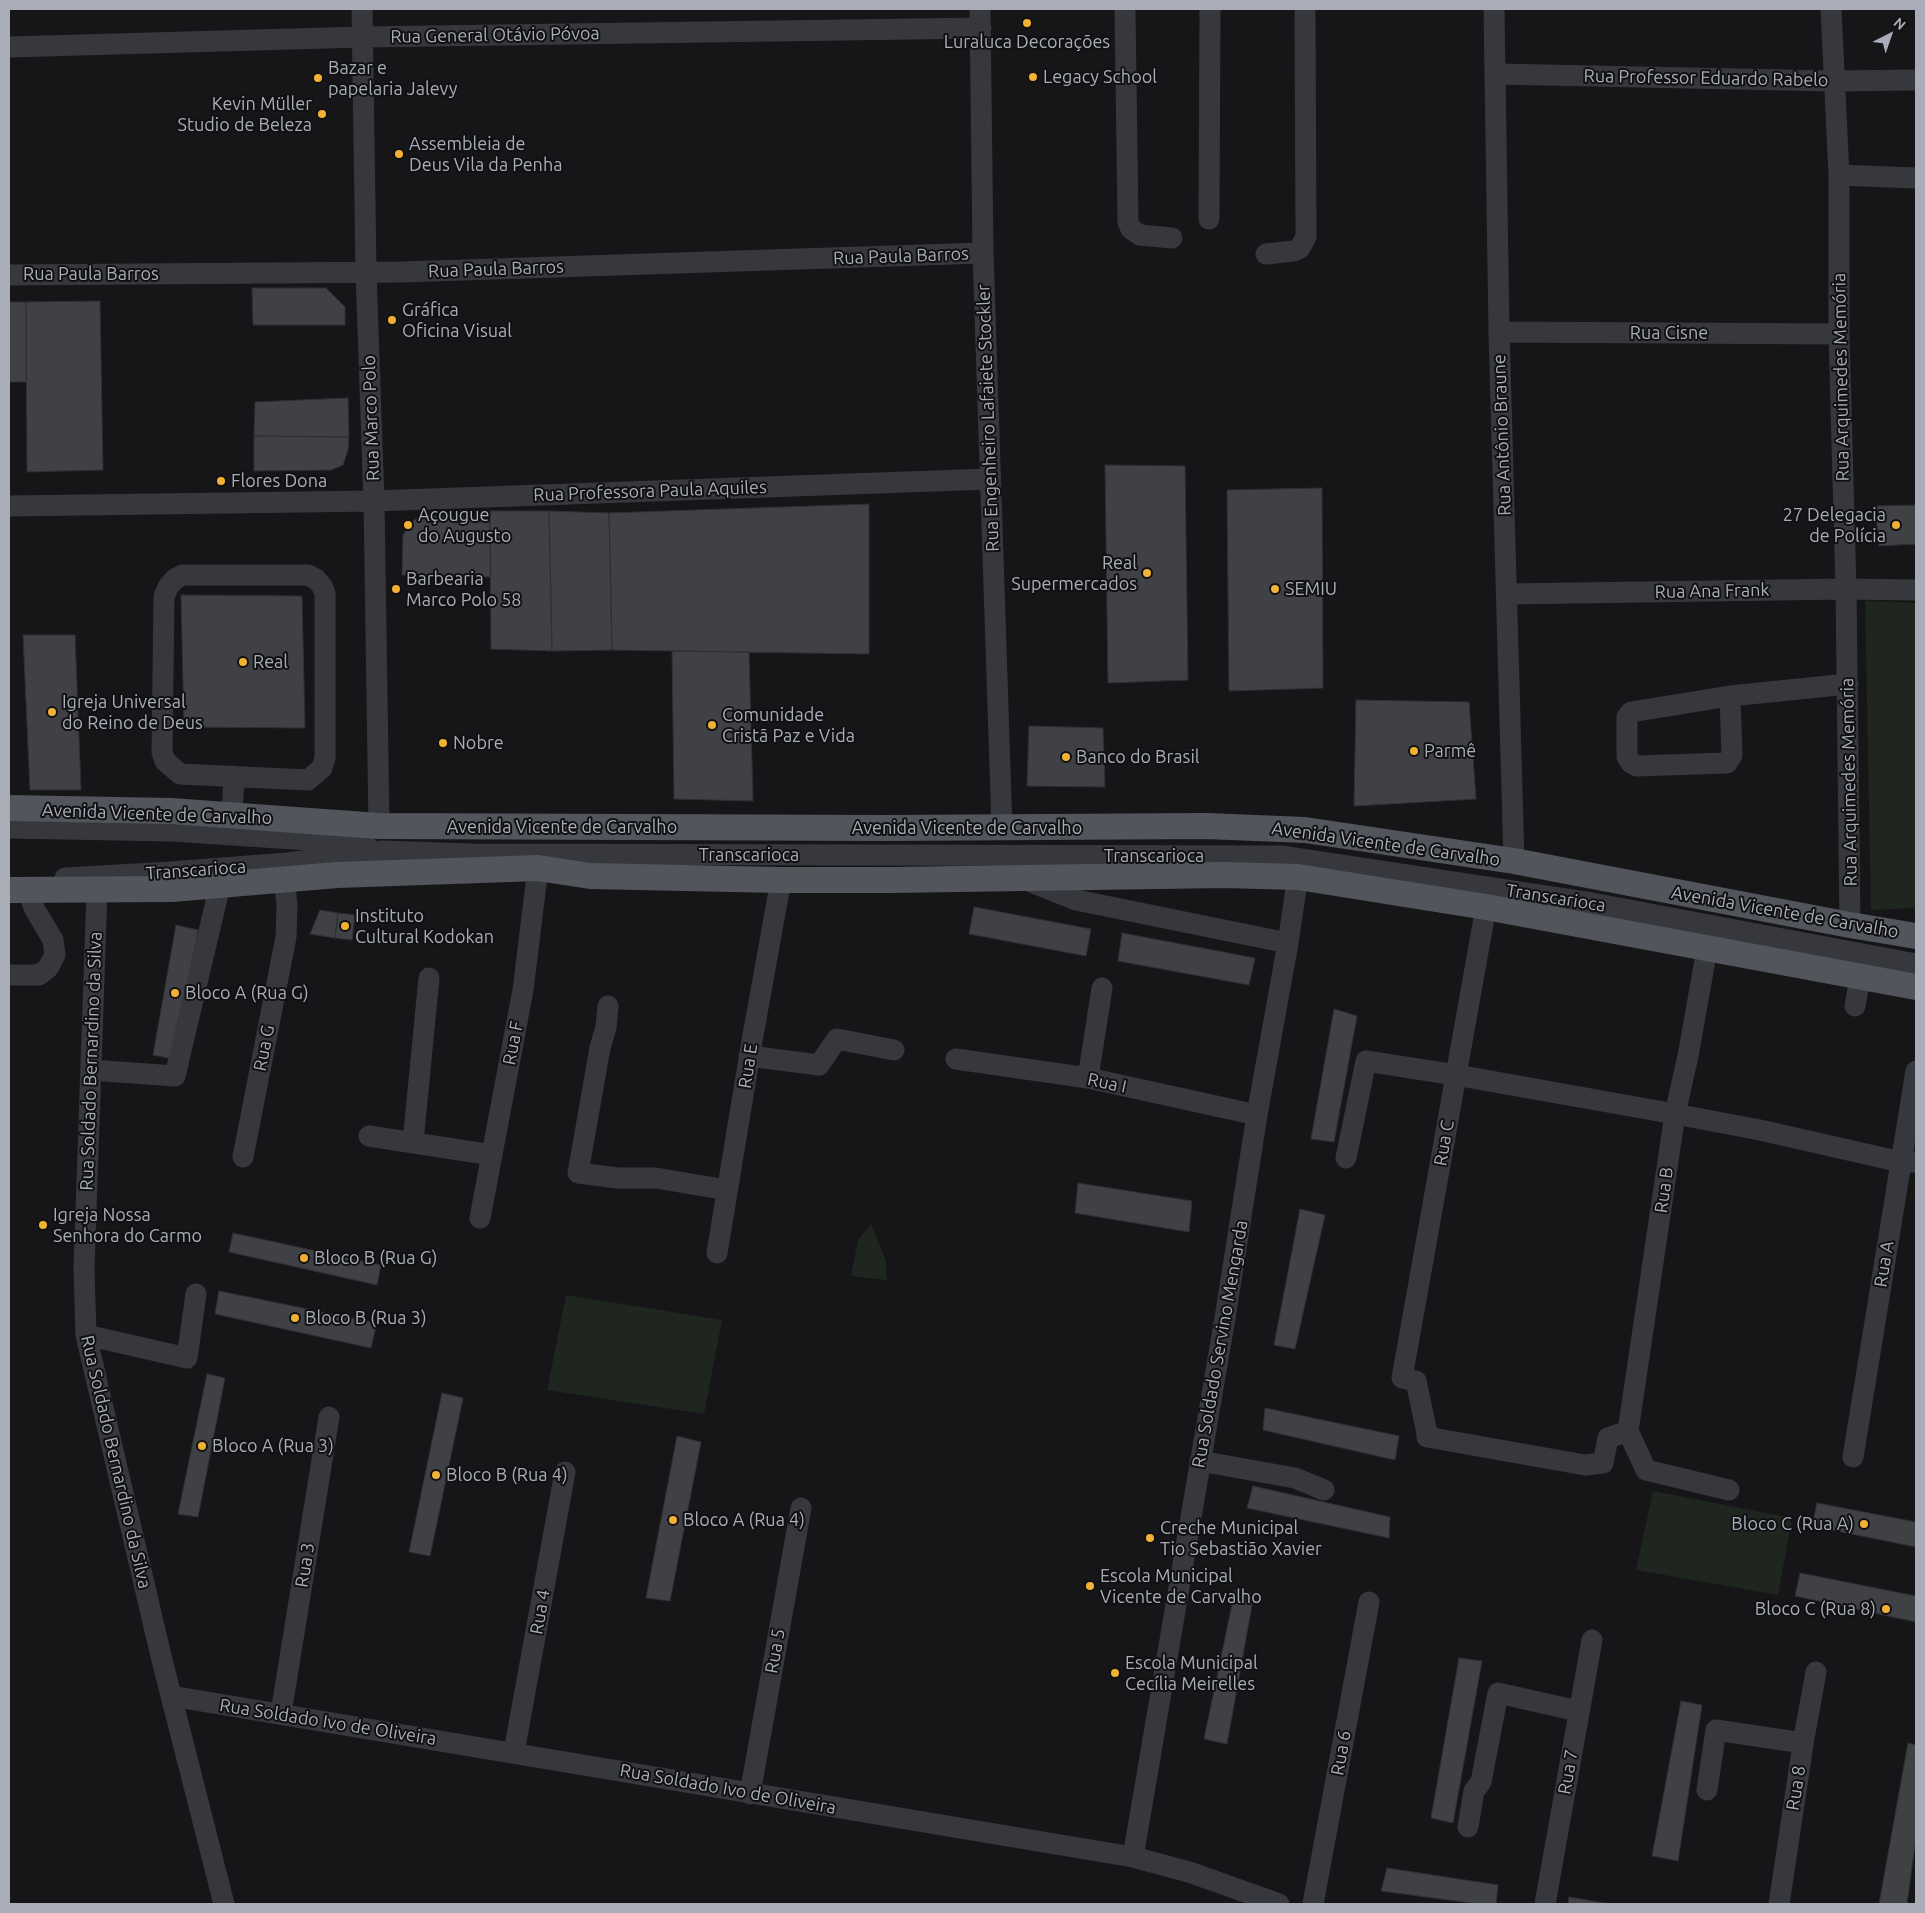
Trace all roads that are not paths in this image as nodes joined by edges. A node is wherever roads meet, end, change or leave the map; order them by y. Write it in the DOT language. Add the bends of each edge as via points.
graph roads {
  1 [pos="362,9"];
  2 [pos="1125,9"];
  3 [pos="1210,9"];
  4 [pos="1305,9"];
  5 [pos="1494,9"];
  6 [pos="1831,9"];
  7 [pos="980,19"];
  8 [pos="362,37"];
  9 [pos="9,47"];
  10 [pos="1496,74"];
  11 [pos="1916,80"];
  12 [pos="1834,81"];
  13 [pos="1839,175"];
  14 [pos="1916,178"];
  15 [pos="1209,219"];
  16 [pos="1172,238"];
  17 [pos="983,253"];
  18 [pos="1266,254"];
  19 [pos="366,272"];
  20 [pos="9,275"];
  21 [pos="1499,332"];
  22 [pos="1839,334"];
  23 [pos="990,479"];
  24 [pos="374,501"];
  25 [pos="9,506"];
  26 [pos="1846,589"];
  27 [pos="1916,590"];
  28 [pos="1507,594"];
  29 [pos="1848,684"];
  30 [pos="1730,696"];
  31 [pos="234,776"];
  32 [pos="9,808"];
  33 [pos="232,815"];
  34 [pos="9,828"];
  35 [pos="1002,828"];
  36 [pos="1305,830"];
  37 [pos="381,838"];
  38 [pos="1514,861"];
  39 [pos="538,868"];
  40 [pos="1299,868"];
  41 [pos="1022,878"];
  42 [pos="284,880"];
  43 [pos="781,880"];
  44 [pos="220,885"];
  45 [pos="15,886"];
  46 [pos="97,890"];
  47 [pos="1486,907"];
  48 [pos="1850,925"];
  49 [pos="1916,936"];
  50 [pos="1288,943"];
  51 [pos="1707,950"];
  52 [pos="1916,964"];
  53 [pos="9,975"];
  54 [pos="1860,977"];
  55 [pos="428,978"];
  56 [pos="1916,987"];
  57 [pos="1102,988"];
  58 [pos="608,1006"];
  59 [pos="1854,1006"];
  60 [pos="894,1050"];
  61 [pos="749,1056"];
  62 [pos="956,1059"];
  63 [pos="101,1071"];
  64 [pos="1916,1071"];
  65 [pos="1456,1075"];
  66 [pos="1088,1078"];
  67 [pos="1676,1114"];
  68 [pos="1257,1115"];
  69 [pos="369,1136"];
  70 [pos="413,1142"];
  71 [pos="492,1155"];
  72 [pos="243,1157"];
  73 [pos="1346,1158"];
  74 [pos="1909,1162"];
  75 [pos="727,1190"];
  76 [pos="480,1218"];
  77 [pos="717,1253"];
  78 [pos="196,1294"];
  79 [pos="86,1335"];
  80 [pos="329,1417"];
  81 [pos="1628,1431"];
  82 [pos="1853,1457"];
  83 [pos="1200,1461"];
  84 [pos="565,1472"];
  85 [pos="1324,1490"];
  86 [pos="1729,1490"];
  87 [pos="801,1508"];
  88 [pos="1369,1602"];
  89 [pos="1592,1640"];
  90 [pos="1816,1672"];
  91 [pos="171,1696"];
  92 [pos="1578,1712"];
  93 [pos="281,1713"];
  94 [pos="1803,1742"];
  95 [pos="514,1752"];
  96 [pos="1706,1790"];
  97 [pos="750,1794"];
  98 [pos="1468,1827"];
  99 [pos="1133,1857"];
  100 [pos="224,1904"];
  101 [pos="1279,1904"];
  102 [pos="1313,1904"];
  103 [pos="1545,1904"];
  104 [pos="1779,1904"];
  1 -- 8 [label="street, Rua Marco Polo"];
  2 -- 16 [label="street" via="1128,222 1131,229 1140,235"];
  3 -- 15 [label="street"];
  4 -- 18 [label="street" via="1306,237 1300,248 1294,251"];
  5 -- 10 [label="street, Rua Antônio Braune"];
  6 -- 12 [label="street, Rua Arquimedes Memória"];
  7 -- 8 [label="street, Rua General Otávio Póvoa"];
  7 -- 17 [label="street, Rua Engenheiro Lafaiete Stockler"];
  8 -- 9 [label="street, Rua General Otávio Póvoa"];
  8 -- 19 [label="street, Rua Marco Polo"];
  10 -- 12 [label="street, Rua Professor Eduardo Rabelo"];
  10 -- 21 [label="street, Rua Antônio Braune"];
  11 -- 12 [label="street, Rua Professor Eduardo Rabelo"];
  12 -- 13 [label="street, Rua Arquimedes Memória"];
  13 -- 14 [label="street"];
  13 -- 22 [label="street, Rua Arquimedes Memória"];
  17 -- 19 [label="street, Rua Paula Barros"];
  17 -- 23 [label="street, Rua Engenheiro Lafaiete Stockler"];
  19 -- 20 [label="street, Rua Paula Barros"];
  19 -- 24 [label="street, Rua Marco Polo"];
  21 -- 22 [label="street, Rua Cisne"];
  21 -- 28 [label="street, Rua Antônio Braune"];
  22 -- 26 [label="street, Rua Arquimedes Memória"];
  23 -- 24 [label="street, Rua Professora Paula Aquiles"];
  23 -- 35 [label="street, Rua Engenheiro Lafaiete Stockler"];
  24 -- 25 [label="street, Rua Professora Paula Aquiles"];
  24 -- 37 [label="street, Rua Marco Polo"];
  26 -- 27 [label="street, Rua Ana Frank"];
  26 -- 28 [label="street, Rua Ana Frank"];
  26 -- 29 [label="street, Rua Arquimedes Memória"];
  28 -- 38 [label="street, Rua Antônio Braune"];
  29 -- 30 [label="street"];
  29 -- 48 [label="street, Rua Arquimedes Memória"];
  30 -- 30 [label="street" via="1631,712 1627,717 1627,757 1637,766 1727,763 1732,755"];
  31 -- 31 [label="street" via="308,780 322,768 325,758 325,593 316,579 308,575 183,575 168,587 164,597 164,761 180,774"];
  31 -- 33 [label="street"];
  32 -- 33 [label="main road, Avenida Vicente de Carvalho"];
  33 -- 37 [label="main road, Avenida Vicente de Carvalho"];
  34 -- 37 [label="street, Transcarioca" via="172,831 339,842"];
  35 -- 36 [label="main road, Avenida Vicente de Carvalho" via="1206,826"];
  35 -- 37 [label="main road, Avenida Vicente de Carvalho" via="532,828"];
  36 -- 38 [label="main road, Avenida Vicente de Carvalho"];
  36 -- 40 [label="street, Rua Soldado Servino Mengarda"];
  37 -- 40 [label="street, Transcarioca" via="471,854 1262,856"];
  37 -- 45 [label="street, Transcarioca" via="287,863 44,879"];
  38 -- 48 [label="main road, Avenida Vicente de Carvalho"];
  39 -- 42 [label="main road"];
  39 -- 43 [label="main road" via="590,876"];
  39 -- 71 [label="street, Rua F" via="522,990"];
  40 -- 41 [label="main road" via="1224,875"];
  40 -- 47 [label="main road"];
  40 -- 50 [label="street, Rua Soldado Servino Mengarda"];
  40 -- 52 [label="street, Transcarioca" via="1592,903"];
  41 -- 43 [label="main road"];
  41 -- 50 [label="street" via="1076,900"];
  42 -- 44 [label="main road"];
  42 -- 72 [label="street, Rua G" via="288,904 286,937"];
  43 -- 61 [label="street, Rua E"];
  44 -- 46 [label="main road"];
  44 -- 63 [label="street" via="176,1076"];
  45 -- 46 [label="main road"];
  45 -- 53 [label="street" via="34,908 54,940 55,955 48,968 39,975"];
  46 -- 63 [label="street, Rua Soldado Bernardino da Silva"];
  47 -- 51 [label="main road"];
  47 -- 65 [label="street, Rua C"];
  48 -- 49 [label="main road, Avenida Vicente de Carvalho"];
  50 -- 68 [label="street, Rua Soldado Servino Mengarda"];
  51 -- 54 [label="main road"];
  51 -- 67 [label="street, Rua B"];
  54 -- 56 [label="main road"];
  54 -- 59 [label="street"];
  55 -- 70 [label="street"];
  57 -- 66 [label="street"];
  58 -- 75 [label="street" via="578,1173 656,1178"];
  60 -- 61 [label="street" via="837,1039 819,1065"];
  61 -- 75 [label="street, Rua E"];
  62 -- 66 [label="street, Rua I"];
  63 -- 79 [label="street, Rua Soldado Bernardino da Silva" via="84,1269"];
  64 -- 74 [label="street, Rua A"];
  65 -- 67 [label="street"];
  65 -- 73 [label="street" via="1366,1061"];
  65 -- 81 [label="street, Rua C" via="1402,1378 1416,1380 1426,1437 1585,1465 1603,1463 1608,1438"];
  66 -- 68 [label="street, Rua I"];
  67 -- 74 [label="street"];
  67 -- 81 [label="street, Rua B"];
  68 -- 83 [label="street, Rua Soldado Servino Mengarda"];
  69 -- 70 [label="street"];
  70 -- 71 [label="street"];
  71 -- 76 [label="street, Rua F"];
  74 -- 82 [label="street, Rua A"];
  75 -- 77 [label="street, Rua E"];
  78 -- 79 [label="street" via="187,1358"];
  79 -- 91 [label="street, Rua Soldado Bernardino da Silva"];
  80 -- 93 [label="street, Rua 3"];
  81 -- 86 [label="street" via="1646,1470"];
  83 -- 85 [label="street" via="1295,1478"];
  83 -- 99 [label="street, Rua Soldado Servino Mengarda"];
  84 -- 95 [label="street, Rua 4"];
  87 -- 97 [label="street, Rua 5"];
  88 -- 102 [label="street, Rua 6"];
  89 -- 92 [label="street, Rua 7"];
  90 -- 94 [label="street, Rua 8"];
  91 -- 93 [label="street, Rua Soldado Ivo de Oliveira"];
  91 -- 100 [label="street, Rua Soldado Bernardino da Silva"];
  92 -- 98 [label="street" via="1498,1693 1481,1782 1474,1791"];
  92 -- 103 [label="street, Rua 7"];
  93 -- 95 [label="street, Rua Soldado Ivo de Oliveira"];
  94 -- 96 [label="street" via="1716,1730"];
  94 -- 104 [label="street, Rua 8"];
  95 -- 97 [label="street, Rua Soldado Ivo de Oliveira"];
  97 -- 99 [label="street, Rua Soldado Ivo de Oliveira"];
  99 -- 101 [label="street, Rua Soldado Ivo de Oliveira" via="1189,1872"];
}
